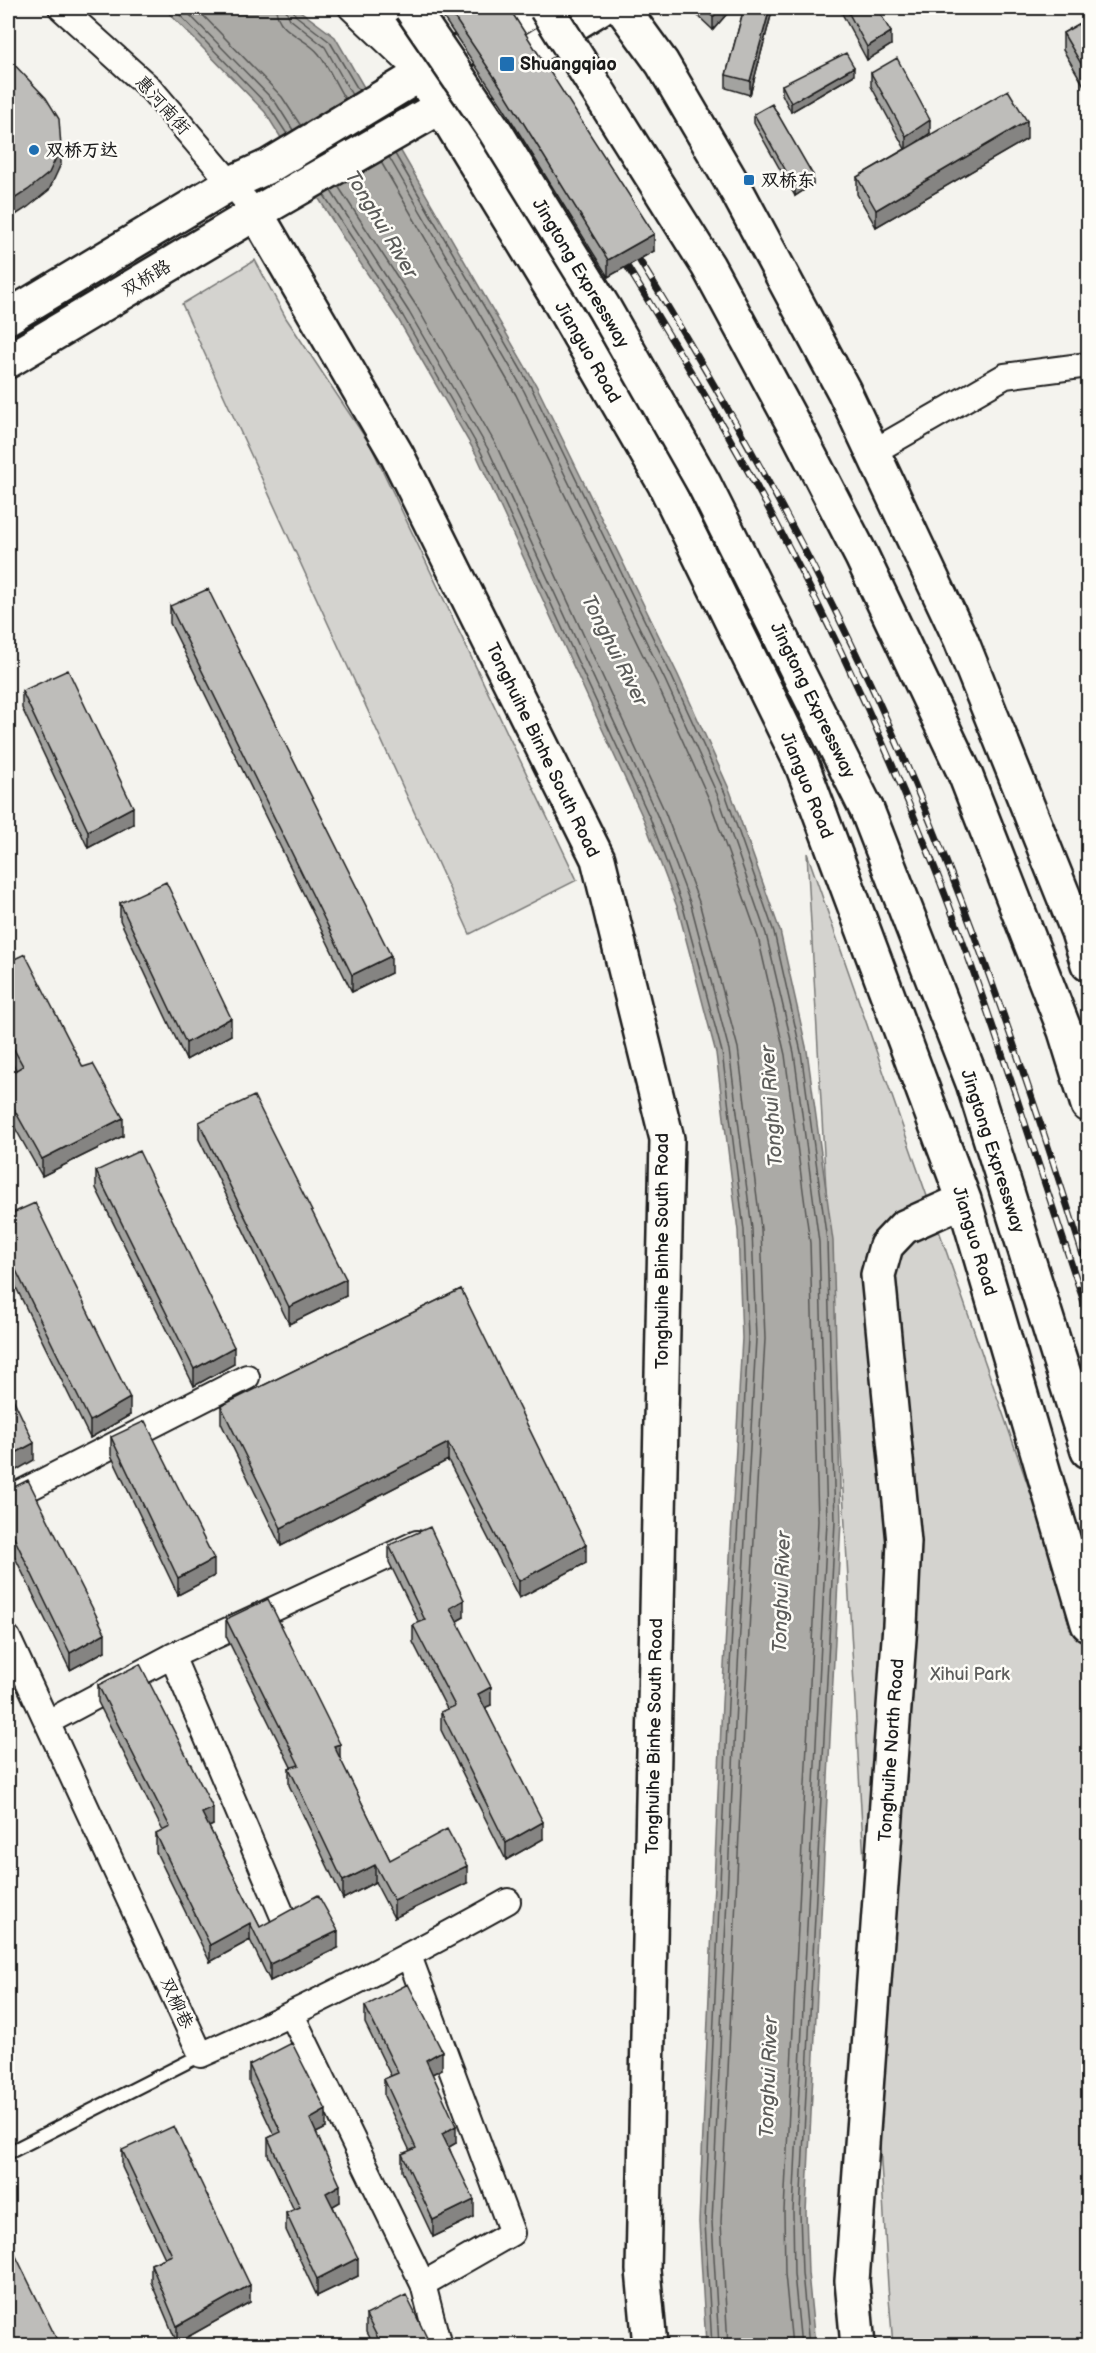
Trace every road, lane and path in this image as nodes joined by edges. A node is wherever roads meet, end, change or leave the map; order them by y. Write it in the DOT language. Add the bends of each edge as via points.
graph roads {
  1 [pos="61,8"];
  2 [pos="351,8"];
  3 [pos="387,8"];
  4 [pos="411,8"];
  5 [pos="536,8"];
  6 [pos="546,8"];
  7 [pos="600,8"];
  8 [pos="622,8"];
  9 [pos="421,74"];
  10 [pos="442,106"];
  11 [pos="231,183"];
  12 [pos="256,213"];
  13 [pos="8,316"];
  14 [pos="8,361"];
  15 [pos="1089,365"];
  16 [pos="873,452"];
  17 [pos="1083,929"];
  18 [pos="1089,964"];
  19 [pos="1089,1105"];
  20 [pos="964,1200"];
  21 [pos="247,1377"];
  22 [pos="1089,1451"];
  23 [pos="8,1499"];
  24 [pos="417,1543"];
  25 [pos="1089,1624"];
  26 [pos="8,1638"];
  27 [pos="172,1656"];
  28 [pos="48,1722"];
  29 [pos="508,1901"];
  30 [pos="284,1919"];
  31 [pos="409,1956"];
  32 [pos="292,2015"];
  33 [pos="201,2055"];
  34 [pos="8,2153"];
  35 [pos="423,2284"];
  36 [pos="439,2346"];
  37 [pos="650,2346"];
  38 [pos="858,2346"];
  1 -- 11 [label="street, 惠河南街" via="151,89"];
  2 -- 9 [label="street"];
  3 -- 9 [label="main road, Jianguo Road"];
  4 -- 22 [label="main road, Jingtong Expressway, bridge" via="495,131 693,463 867,810 973,1083"];
  5 -- 9 [label="main road"];
  6 -- 19 [label="main road, bridge" via="719,287 862,557 965,774 1065,1031"];
  7 -- 10 [label="main road, 双桥路"];
  8 -- 16 [label="main road" via="662,63 738,193"];
  9 -- 10 [label="main road, Jianguo Road"];
  9 -- 11 [label="main road" via="269,166"];
  10 -- 12 [label="main road, 双桥路"];
  10 -- 20 [label="main road, Jianguo Road" via="664,483 802,765"];
  11 -- 12 [label="street, 惠河南街"];
  11 -- 13 [label="main road"];
  12 -- 14 [label="main road, 双桥路"];
  12 -- 37 [label="main road, Tonghuihe Binhe South Road" via="397,455 598,859 667,1139 643,2270"];
  15 -- 16 [label="street" via="1005,376"];
  16 -- 17 [label="main road" via="961,640"];
  17 -- 18 [label="main road"];
  20 -- 25 [label="main road, Jianguo Road"];
  20 -- 38 [label="main road, Tonghuihe North Road" via="904,1227 886,1246 878,1275 904,1542 852,2281"];
  21 -- 23 [label="street"];
  24 -- 27 [label="street"];
  26 -- 28 [label="street, 双柳巷"];
  27 -- 28 [label="street"];
  27 -- 30 [label="street"];
  28 -- 33 [label="street, 双柳巷"];
  29 -- 31 [label="street"];
  31 -- 32 [label="street"];
  31 -- 35 [label="street" via="512,2233"];
  32 -- 33 [label="street"];
  32 -- 35 [label="street"];
  33 -- 34 [label="lane"];
  35 -- 36 [label="street"];
}
